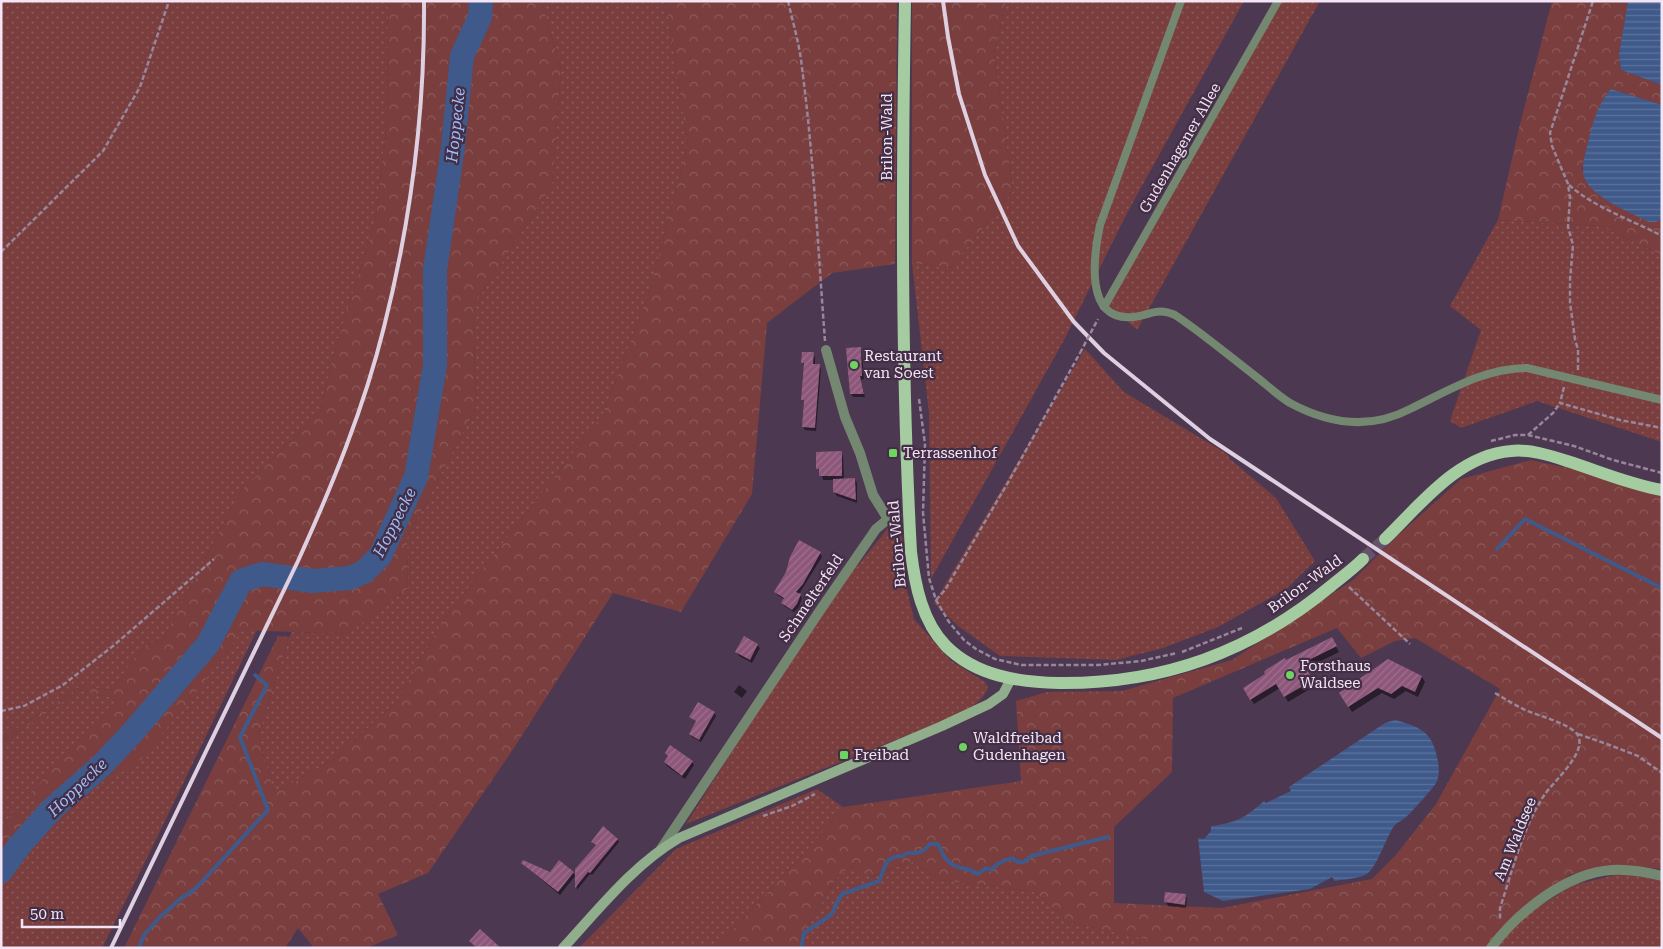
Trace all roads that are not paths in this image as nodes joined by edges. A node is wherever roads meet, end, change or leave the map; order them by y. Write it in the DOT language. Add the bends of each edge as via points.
graph roads {
  1 [pos="905,1"];
  2 [pos="1180,1"];
  3 [pos="1278,1"];
  4 [pos="1104,307"];
  5 [pos="826,350"];
  6 [pos="1662,400"];
  7 [pos="1662,490"];
  8 [pos="1385,539"];
  9 [pos="1363,559"];
  10 [pos="1011,679"];
  11 [pos="661,849"];
  12 [pos="1662,876"];
  13 [pos="563,948"];
  14 [pos="1491,948"];
  1 -- 10 [label="main road, Brilon-Wald" via="902,226 906,417 914,574 923,609 936,633 954,653 974,667"];
  2 -- 4 [label="lane" via="1100,225 1094,276"];
  3 -- 4 [label="lane, Gudenhagener Allee"];
  4 -- 6 [label="lane" via="1126,317 1160,310 1175,315 1290,402 1331,420 1368,421 1401,414 1476,378 1510,368 1527,368"];
  5 -- 11 [label="street, Schmelterfeld" via="845,417 874,495 893,517 876,529"];
  7 -- 8 [label="main road" via="1625,482 1543,454 1500,452 1471,464 1444,483"];
  9 -- 10 [label="main road, Brilon-Wald" via="1298,612 1224,652 1189,666 1112,681 1045,683"];
  10 -- 11 [label="main road, Schmelterfeld" via="1003,694 989,704 679,838"];
  11 -- 13 [label="main road, Schmelterfeld"];
  12 -- 14 [label="street" via="1611,870 1573,880 1534,905"];
}
